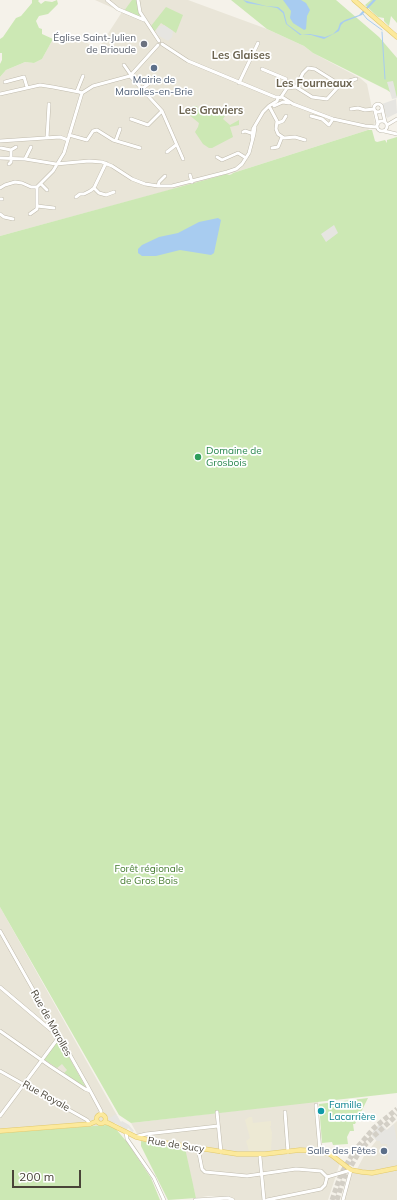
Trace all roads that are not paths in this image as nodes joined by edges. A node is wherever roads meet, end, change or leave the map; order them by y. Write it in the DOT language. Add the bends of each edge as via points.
graph roads {
  1 [pos="107,0"];
  2 [pos="138,0"];
  3 [pos="354,0"];
  4 [pos="144,20"];
  5 [pos="397,37"];
  6 [pos="160,43"];
  7 [pos="258,43"];
  8 [pos="124,65"];
  9 [pos="262,69"];
  10 [pos="131,75"];
  11 [pos="84,76"];
  12 [pos="356,79"];
  13 [pos="152,81"];
  14 [pos="5,82"];
  15 [pos="239,83"];
  16 [pos="339,84"];
  17 [pos="27,87"];
  18 [pos="296,87"];
  19 [pos="287,88"];
  20 [pos="142,89"];
  21 [pos="77,91"];
  22 [pos="82,93"];
  23 [pos="0,94"];
  24 [pos="280,99"];
  25 [pos="49,104"];
  26 [pos="269,106"];
  27 [pos="381,107"];
  28 [pos="351,108"];
  29 [pos="374,110"];
  30 [pos="162,111"];
  31 [pos="286,116"];
  32 [pos="311,116"];
  33 [pos="131,119"];
  34 [pos="333,119"];
  35 [pos="397,119"];
  36 [pos="278,123"];
  37 [pos="378,126"];
  38 [pos="385,127"];
  39 [pos="120,129"];
  40 [pos="243,132"];
  41 [pos="397,133"];
  42 [pos="253,134"];
  43 [pos="70,135"];
  44 [pos="282,137"];
  45 [pos="47,138"];
  46 [pos="68,140"];
  47 [pos="116,140"];
  48 [pos="306,140"];
  49 [pos="0,141"];
  50 [pos="176,145"];
  51 [pos="16,147"];
  52 [pos="31,147"];
  53 [pos="1,148"];
  54 [pos="140,148"];
  55 [pos="272,148"];
  56 [pos="11,150"];
  57 [pos="167,152"];
  58 [pos="217,157"];
  59 [pos="1,158"];
  60 [pos="11,158"];
  61 [pos="246,158"];
  62 [pos="24,159"];
  63 [pos="183,159"];
  64 [pos="1,163"];
  65 [pos="106,163"];
  66 [pos="9,164"];
  67 [pos="58,164"];
  68 [pos="165,176"];
  69 [pos="190,176"];
  70 [pos="192,182"];
  71 [pos="41,184"];
  72 [pos="158,186"];
  73 [pos="37,187"];
  74 [pos="0,188"];
  75 [pos="94,188"];
  76 [pos="47,190"];
  77 [pos="114,192"];
  78 [pos="76,197"];
  79 [pos="37,206"];
  80 [pos="54,208"];
  81 [pos="30,214"];
  82 [pos="1,216"];
  83 [pos="13,219"];
  84 [pos="0,931"];
  85 [pos="0,987"];
  86 [pos="55,1029"];
  87 [pos="0,1031"];
  88 [pos="59,1037"];
  89 [pos="41,1060"];
  90 [pos="0,1071"];
  91 [pos="24,1084"];
  92 [pos="90,1091"];
  93 [pos="316,1105"];
  94 [pos="217,1112"];
  95 [pos="285,1112"];
  96 [pos="101,1114"];
  97 [pos="0,1116"];
  98 [pos="97,1121"];
  99 [pos="106,1121"];
  100 [pos="90,1124"];
  101 [pos="218,1126"];
  102 [pos="0,1131"];
  103 [pos="126,1132"];
  104 [pos="135,1136"];
  105 [pos="131,1143"];
  106 [pos="198,1148"];
  107 [pos="320,1151"];
  108 [pos="221,1152"];
  109 [pos="288,1152"];
  110 [pos="260,1157"];
  111 [pos="397,1168"];
  112 [pos="351,1170"];
  113 [pos="261,1173"];
  114 [pos="327,1177"];
  115 [pos="164,1200"];
  116 [pos="195,1200"];
  117 [pos="233,1200"];
  118 [pos="264,1200"];
  119 [pos="267,1200"];
  120 [pos="343,1200"];
  1 -- 4 [label="street" via="118,9"];
  2 -- 4 [label="street"];
  3 -- 5 [label="main road"];
  4 -- 6 [label="street"];
  6 -- 10 [label="street"];
  6 -- 15 [label="street" via="188,61"];
  7 -- 15 [label="street"];
  8 -- 10 [label="street"];
  9 -- 19 [label="street" via="286,79 284,83"];
  10 -- 20 [label="street"];
  10 -- 22 [label="street" via="93,86"];
  11 -- 21 [label="street"];
  12 -- 16 [label="street"];
  13 -- 20 [label="street"];
  14 -- 17 [label="street" via="24,77"];
  15 -- 24 [label="street"];
  16 -- 18 [label="street" via="327,100 312,97"];
  16 -- 18 [label="street" via="325,74 308,68"];
  17 -- 21 [label="street" via="40,85"];
  17 -- 23 [label="street"];
  18 -- 19 [label="street"];
  19 -- 24 [label="street"];
  20 -- 30 [label="street"];
  21 -- 22 [label="street"];
  22 -- 43 [label="street"];
  24 -- 26 [label="street"];
  24 -- 34 [label="street"];
  25 -- 45 [label="street"];
  26 -- 36 [label="street"];
  26 -- 42 [label="street" via="264,110"];
  27 -- 29 [label="street" via="380,111"];
  27 -- 29 [label="street" via="377,104"];
  27 -- 38 [label="street"];
  28 -- 29 [label="street"];
  29 -- 37 [label="street"];
  30 -- 33 [label="street" via="148,125"];
  30 -- 50 [label="street"];
  31 -- 36 [label="street"];
  32 -- 34 [label="street" via="322,119 329,125"];
  34 -- 37 [label="street" via="363,126"];
  35 -- 38 [label="street"];
  36 -- 44 [label="street" via="277,132"];
  37 -- 38 [label="street" via="379,130"];
  37 -- 38 [label="street" via="380,122"];
  38 -- 41 [label="street"];
  39 -- 47 [label="street"];
  40 -- 42 [label="street"];
  42 -- 61 [label="street"];
  43 -- 46 [label="street"];
  43 -- 47 [label="street" via="87,140 93,131 97,130"];
  44 -- 48 [label="street"];
  44 -- 55 [label="street" via="278,147"];
  45 -- 46 [label="street" via="63,137"];
  45 -- 49 [label="street"];
  46 -- 67 [label="street"];
  47 -- 54 [label="street"];
  50 -- 57 [label="street"];
  50 -- 63 [label="street"];
  51 -- 56 [label="street"];
  52 -- 62 [label="street"];
  53 -- 56 [label="street"];
  56 -- 60 [label="street"];
  58 -- 61 [label="street" via="222,160 238,153"];
  59 -- 60 [label="street"];
  59 -- 64 [label="street"];
  60 -- 62 [label="street"];
  60 -- 66 [label="street"];
  61 -- 70 [label="street" via="236,169"];
  62 -- 67 [label="street"];
  65 -- 67 [label="street" via="96,161"];
  65 -- 72 [label="street" via="132,179"];
  65 -- 75 [label="street"];
  67 -- 71 [label="street"];
  68 -- 72 [label="street"];
  69 -- 70 [label="street"];
  70 -- 72 [label="street"];
  71 -- 73 [label="street"];
  71 -- 76 [label="street"];
  73 -- 74 [label="street" via="15,182"];
  73 -- 79 [label="street"];
  75 -- 77 [label="street" via="106,195"];
  75 -- 78 [label="street"];
  79 -- 80 [label="street"];
  79 -- 81 [label="street"];
  82 -- 83 [label="street"];
  84 -- 86 [label="street, Rue de Marolles"];
  85 -- 86 [label="street" via="51,1030"];
  86 -- 88 [label="street, Rue de Marolles"];
  87 -- 89 [label="street"];
  88 -- 89 [label="street"];
  88 -- 92 [label="street, Rue de Marolles"];
  89 -- 91 [label="street"];
  89 -- 92 [label="street"];
  90 -- 91 [label="street, Rue Royale"];
  91 -- 97 [label="street"];
  91 -- 100 [label="street, Rue Royale"];
  92 -- 96 [label="street, Rue de Marolles"];
  93 -- 107 [label="street"];
  94 -- 101 [label="street"];
  95 -- 109 [label="street"];
  96 -- 98 [label="main road" via="97,1116"];
  96 -- 99 [label="main road"];
  98 -- 99 [label="main road"];
  98 -- 100 [label="main road"];
  99 -- 103 [label="main road, Rue de Sucy"];
  100 -- 102 [label="main road"];
  101 -- 104 [label="street"];
  101 -- 108 [label="street"];
  103 -- 104 [label="main road, Rue de Sucy"];
  103 -- 105 [label="street"];
  104 -- 105 [label="street"];
  104 -- 106 [label="main road, Rue de Sucy"];
  105 -- 115 [label="street" via="154,1178"];
  106 -- 108 [label="main road, Rue de Sucy"];
  106 -- 113 [label="street" via="202,1169 205,1172 237,1176"];
  107 -- 109 [label="main road, Rue de Sucy"];
  107 -- 112 [label="main road, Rue de Sucy" via="330,1154"];
  108 -- 109 [label="main road, Rue de Sucy"];
  110 -- 113 [label="street"];
  111 -- 112 [label="main road, Rue de Sucy" via="371,1173"];
  112 -- 114 [label="street"];
  112 -- 120 [label="street"];
  113 -- 114 [label="street" via="296,1169 317,1170 324,1172"];
  113 -- 118 [label="street"];
  114 -- 119 [label="street" via="321,1189"];
  116 -- 117 [label="street"];
}
